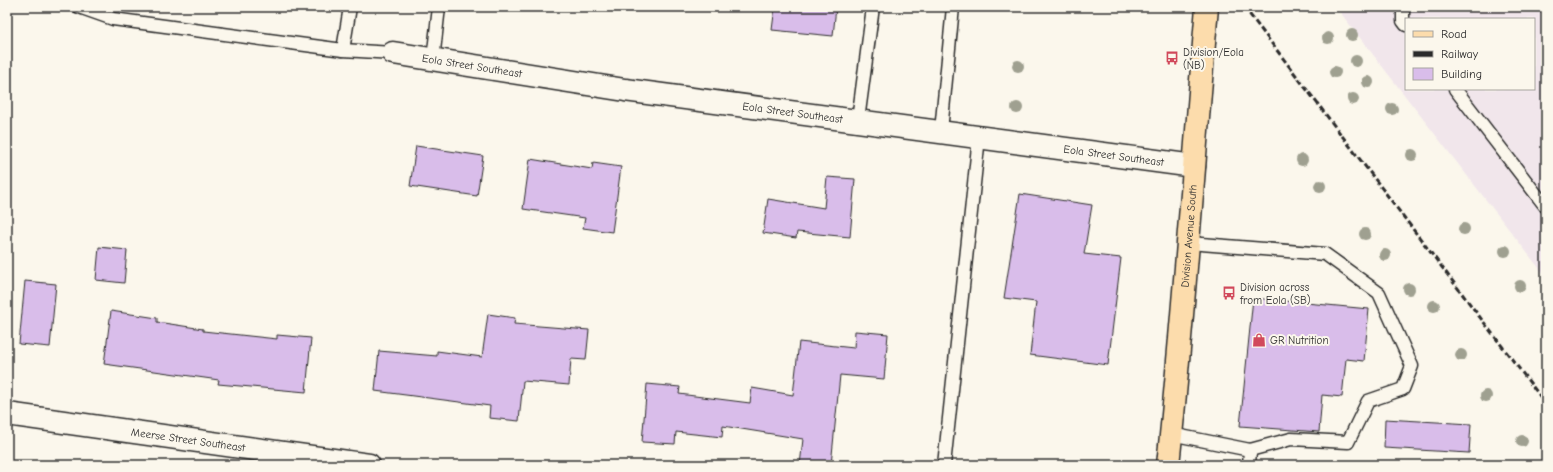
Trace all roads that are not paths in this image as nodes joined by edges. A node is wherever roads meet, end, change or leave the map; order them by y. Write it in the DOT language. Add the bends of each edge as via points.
graph roads {
  1 [pos="79,7"];
  2 [pos="350,7"];
  3 [pos="439,7"];
  4 [pos="873,7"];
  5 [pos="953,7"];
  6 [pos="1207,7"];
  7 [pos="1403,7"];
  8 [pos="1405,24"];
  9 [pos="343,50"];
  10 [pos="393,54"];
  11 [pos="433,60"];
  12 [pos="1456,90"];
  13 [pos="858,120"];
  14 [pos="942,132"];
  15 [pos="979,136"];
  16 [pos="1194,166"];
  17 [pos="1546,207"];
  18 [pos="1189,243"];
  19 [pos="7,414"];
  20 [pos="1171,434"];
  21 [pos="1250,450"];
  22 [pos="369,465"];
  23 [pos="944,465"];
  24 [pos="1168,465"];
  25 [pos="1249,465"];
  1 -- 9 [label="lane" via="113,19"];
  2 -- 9 [label="lane"];
  3 -- 11 [label="lane"];
  4 -- 13 [label="lane"];
  5 -- 14 [label="lane"];
  6 -- 16 [label="main road, Division Avenue South"];
  7 -- 8 [label="lane"];
  9 -- 10 [label="lane"];
  10 -- 11 [label="street, Eola Street Southeast"];
  11 -- 13 [label="street, Eola Street Southeast" via="624,90"];
  12 -- 17 [label="lane"];
  13 -- 14 [label="street, Eola Street Southeast"];
  14 -- 15 [label="street, Eola Street Southeast"];
  15 -- 16 [label="street, Eola Street Southeast"];
  15 -- 23 [label="lane"];
  16 -- 18 [label="main road, Division Avenue South"];
  18 -- 20 [label="main road, Division Avenue South"];
  18 -- 21 [label="lane" via="1325,254 1379,293 1412,366 1403,389 1368,401 1348,442 1291,439"];
  19 -- 22 [label="street, Meerse Street Southeast"];
  20 -- 21 [label="lane"];
  20 -- 24 [label="main road, Division Avenue South"];
  21 -- 25 [label="lane"];
}
